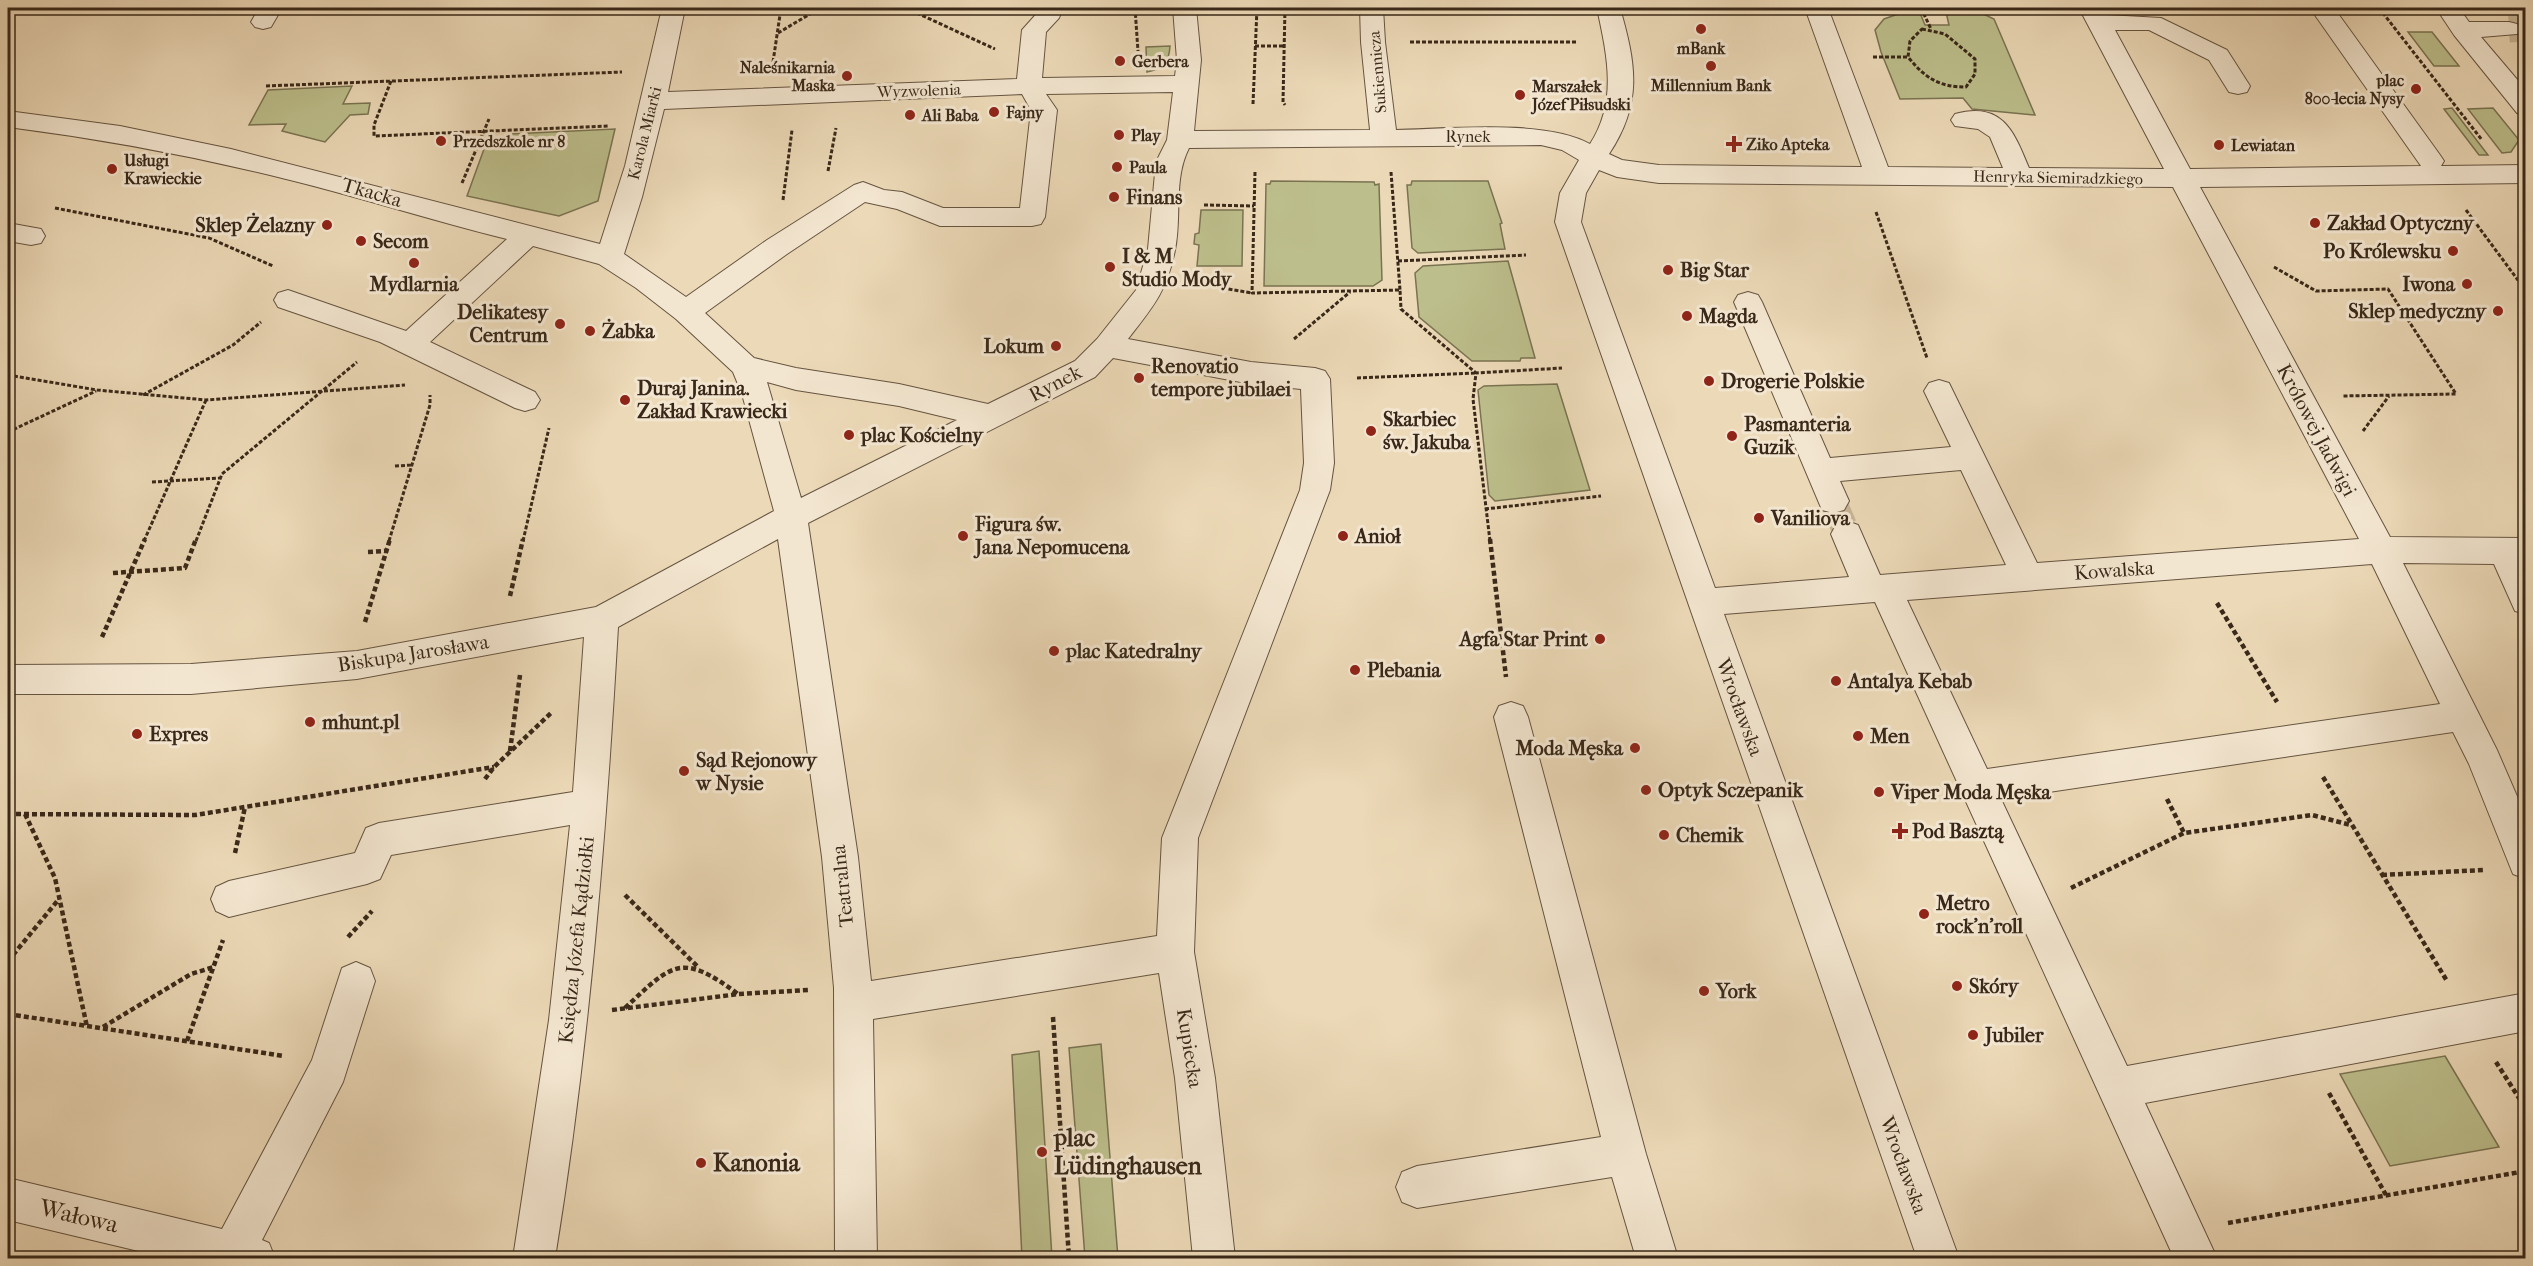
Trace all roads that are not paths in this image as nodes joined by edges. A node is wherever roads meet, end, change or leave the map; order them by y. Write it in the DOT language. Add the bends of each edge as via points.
graph roads {
  1 [pos="673,8"];
  2 [pos="1051,8"];
  3 [pos="1185,8"];
  4 [pos="1372,8"];
  5 [pos="1609,8"];
  6 [pos="1817,8"];
  7 [pos="2322,8"];
  8 [pos="2439,8"];
  9 [pos="2448,8"];
  10 [pos="2096,15"];
  11 [pos="2509,29"];
  12 [pos="2462,30"];
  13 [pos="1186,84"];
  14 [pos="1029,86"];
  15 [pos="2238,86"];
  16 [pos="652,101"];
  17 [pos="2526,107"];
  18 [pos="8,119"];
  19 [pos="1964,120"];
  20 [pos="1384,137"];
  21 [pos="1180,140"];
  22 [pos="1593,158"];
  23 [pos="2436,169"];
  24 [pos="1871,174"];
  25 [pos="2518,175"];
  26 [pos="2019,176"];
  27 [pos="2183,178"];
  28 [pos="527,236"];
  29 [pos="609,257"];
  30 [pos="288,300"];
  31 [pos="1748,302"];
  32 [pos="686,312"];
  33 [pos="400,340"];
  34 [pos="1107,346"];
  35 [pos="746,366"];
  36 [pos="1939,391"];
  37 [pos="525,400"];
  38 [pos="989,416"];
  39 [pos="1970,457"];
  40 [pos="1820,471"];
  41 [pos="1833,501"];
  42 [pos="791,517"];
  43 [pos="1847,534"];
  44 [pos="2381,550"];
  45 [pos="2516,551"];
  46 [pos="2028,577"];
  47 [pos="1878,588"];
  48 [pos="2526,601"];
  49 [pos="1703,602"];
  50 [pos="602,620"];
  51 [pos="8,679"];
  52 [pos="2463,716"];
  53 [pos="1511,717"];
  54 [pos="1977,786"];
  55 [pos="589,806"];
  56 [pos="2526,862"];
  57 [pos="229,899"];
  58 [pos="1175,952"];
  59 [pos="356,981"];
  60 [pos="854,995"];
  61 [pos="2526,1012"];
  62 [pos="2116,1088"];
  63 [pos="1626,1154"];
  64 [pos="1417,1186"];
  65 [pos="8,1199"];
  66 [pos="2189,1245"];
  67 [pos="245,1255"];
  68 [pos="534,1258"];
  69 [pos="856,1258"];
  70 [pos="1215,1258"];
  71 [pos="1657,1258"];
  72 [pos="1938,1258"];
  1 -- 16 [label="street, Karola Miarki"];
  2 -- 14 [label="street" via="1051,14 1034,30"];
  3 -- 13 [label="street, Rynek" via="1189,60"];
  4 -- 20 [label="street, Sukiennicza"];
  5 -- 22 [label="street" via="1621,93 1615,120"];
  6 -- 24 [label="street"];
  7 -- 23 [label="street"];
  8 -- 12 [label="street"];
  9 -- 12 [label="street"];
  10 -- 15 [label="street" via="2153,22 2218,55"];
  10 -- 27 [label="street, Królowej Jadwigi"];
  11 -- 12 [label="street"];
  12 -- 17 [label="street"];
  13 -- 14 [label="street, Wyzwolenia"];
  13 -- 21 [label="street, Rynek"];
  14 -- 16 [label="street, Wyzwolenia"];
  14 -- 32 [label="street" via="1044,110 1032,217 940,217 902,201 863,191"];
  16 -- 29 [label="street, Karola Miarki"];
  18 -- 28 [label="street, Tkacka" via="217,154 333,181"];
  19 -- 26 [label="street" via="1984,121 2001,132"];
  20 -- 21 [label="street, Rynek"];
  20 -- 22 [label="street, Rynek" via="1541,137 1570,144"];
  21 -- 34 [label="street, Rynek" via="1171,158 1162,249 1149,293"];
  22 -- 24 [label="street, Henryka Siemiradzkiego" via="1617,168 1659,174"];
  22 -- 49 [label="street, Wrocławska" via="1567,211 1568,222"];
  23 -- 25 [label="street, Henryka Siemiradzkiego"];
  23 -- 27 [label="street, Henryka Siemiradzkiego"];
  24 -- 26 [label="street, Henryka Siemiradzkiego"];
  26 -- 27 [label="street, Henryka Siemiradzkiego"];
  27 -- 44 [label="street, Królowej Jadwigi"];
  28 -- 29 [label="street, Tkacka"];
  28 -- 33 [label="street"];
  29 -- 32 [label="street, Tkacka"];
  30 -- 33 [label="street"];
  31 -- 40 [label="street"];
  32 -- 35 [label="street, Tkacka"];
  33 -- 37 [label="street"];
  34 -- 38 [label="street, Rynek" via="1085,369"];
  34 -- 58 [label="street, Kupiecka" via="1251,374 1315,379 1319,463 1315,490 1180,838"];
  35 -- 38 [label="street"];
  35 -- 42 [label="street"];
  36 -- 39 [label="street"];
  38 -- 42 [label="street"];
  39 -- 40 [label="street"];
  39 -- 46 [label="street"];
  40 -- 41 [label="street"];
  42 -- 50 [label="street, Biskupa Jarosława"];
  42 -- 60 [label="street, Teatralna" via="840,857"];
  43 -- 47 [label="street"];
  44 -- 45 [label="street, Kowalska"];
  44 -- 46 [label="street, Kowalska"];
  44 -- 52 [label="street, Królowej Jadwigi"];
  45 -- 48 [label="street"];
  46 -- 47 [label="street, Kowalska"];
  47 -- 49 [label="street, Kowalska"];
  47 -- 54 [label="street"];
  49 -- 72 [label="street, Wrocławska"];
  50 -- 51 [label="street, Biskupa Jarosława" via="357,665 191,679"];
  50 -- 55 [label="street, Księdza Józefa Kądziołki"];
  52 -- 54 [label="street"];
  52 -- 56 [label="street, Królowej Jadwigi"];
  53 -- 63 [label="street"];
  54 -- 62 [label="street"];
  55 -- 57 [label="street" via="380,840 367,867"];
  55 -- 68 [label="street, Księdza Józefa Kądziołki" via="569,1015"];
  58 -- 60 [label="street" via="1051,972"];
  58 -- 70 [label="street, Kupiecka" via="1195,1078"];
  59 -- 67 [label="street" via="329,1068"];
  60 -- 69 [label="street, Teatralna"];
  61 -- 62 [label="street"];
  62 -- 66 [label="street"];
  63 -- 64 [label="street"];
  63 -- 71 [label="street"];
  65 -- 67 [label="street, Wałowa"];
}
